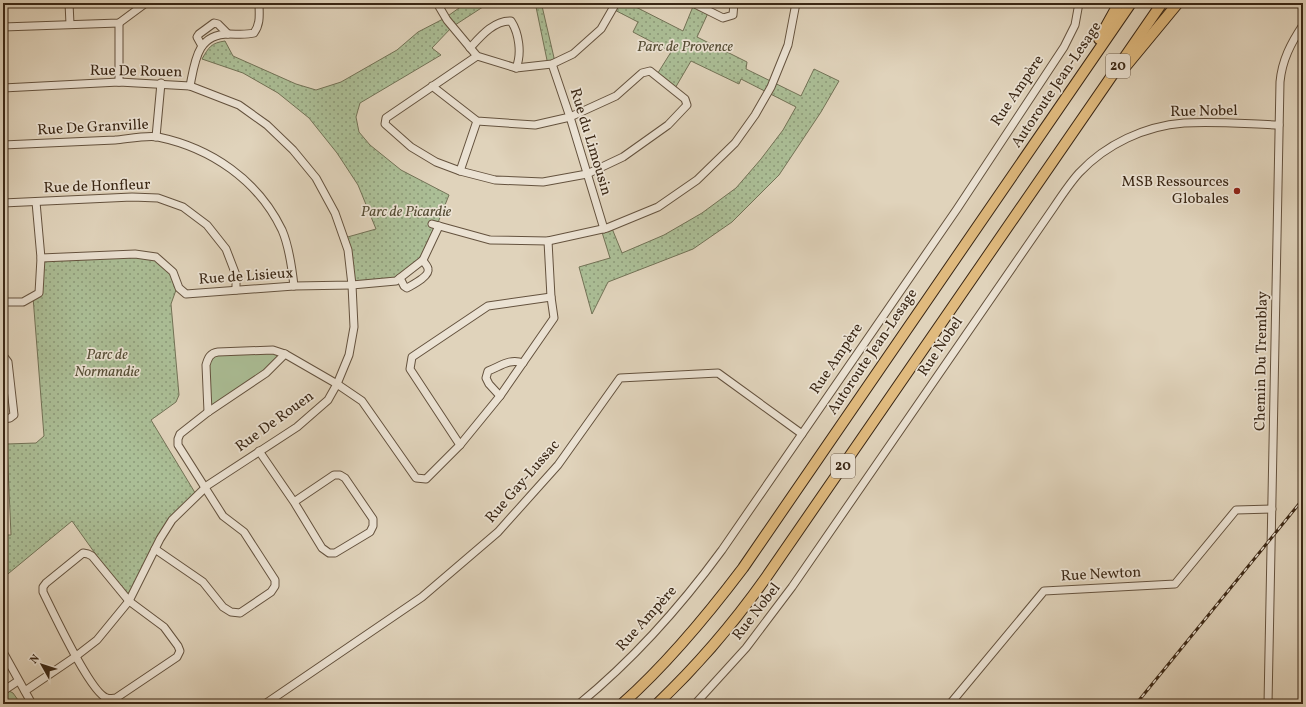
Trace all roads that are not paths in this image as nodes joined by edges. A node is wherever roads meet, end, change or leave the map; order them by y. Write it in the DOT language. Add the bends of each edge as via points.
graph roads {
  1 [pos="69,3"];
  2 [pos="146,3"];
  3 [pos="258,3"];
  4 [pos="324,3"];
  5 [pos="348,3"];
  6 [pos="438,3"];
  7 [pos="616,3"];
  8 [pos="693,3"];
  9 [pos="734,3"];
  10 [pos="796,3"];
  11 [pos="1079,3"];
  12 [pos="1120,3"];
  13 [pos="1131,3"];
  14 [pos="1162,3"];
  15 [pos="1178,3"];
  16 [pos="119,23"];
  17 [pos="70,24"];
  18 [pos="1303,25"];
  19 [pos="3,27"];
  20 [pos="228,34"];
  21 [pos="202,46"];
  22 [pos="470,48"];
  23 [pos="476,56"];
  24 [pos="552,64"];
  25 [pos="516,68"];
  26 [pos="119,82"];
  27 [pos="161,84"];
  28 [pos="190,86"];
  29 [pos="432,86"];
  30 [pos="3,88"];
  31 [pos="1070,94"];
  32 [pos="570,117"];
  33 [pos="1084,117"];
  34 [pos="477,121"];
  35 [pos="1279,125"];
  36 [pos="156,137"];
  37 [pos="3,145"];
  38 [pos="460,171"];
  39 [pos="587,174"];
  40 [pos="36,202"];
  41 [pos="3,203"];
  42 [pos="604,229"];
  43 [pos="548,241"];
  44 [pos="41,258"];
  45 [pos="423,260"];
  46 [pos="400,278"];
  47 [pos="352,285"];
  48 [pos="294,286"];
  49 [pos="236,290"];
  50 [pos="551,297"];
  51 [pos="3,302"];
  52 [pos="285,354"];
  53 [pos="3,359"];
  54 [pos="523,363"];
  55 [pos="337,384"];
  56 [pos="500,396"];
  57 [pos="208,412"];
  58 [pos="3,419"];
  59 [pos="802,434"];
  60 [pos="460,445"];
  61 [pos="259,451"];
  62 [pos="206,487"];
  63 [pos="294,502"];
  64 [pos="1272,509"];
  65 [pos="155,549"];
  66 [pos="129,601"];
  67 [pos="3,652"];
  68 [pos="75,657"];
  69 [pos="18,680"];
  70 [pos="3,691"];
  71 [pos="24,691"];
  72 [pos="30,703"];
  73 [pos="265,704"];
  74 [pos="579,704"];
  75 [pos="622,704"];
  76 [pos="657,704"];
  77 [pos="695,704"];
  78 [pos="950,704"];
  79 [pos="1268,704"];
  1 -- 17 [label="street"];
  2 -- 16 [label="street"];
  3 -- 20 [label="street" via="260,19 254,33"];
  4 -- 5 [label="street"];
  6 -- 22 [label="street" via="446,20"];
  7 -- 24 [label="street" via="601,29 573,54"];
  8 -- 9 [label="street" via="723,18 733,15"];
  10 -- 42 [label="street" via="788,45 771,87 735,143 697,180 658,207"];
  11 -- 59 [label="street, Rue Ampère" via="1075,24 1064,47 957,209"];
  12 -- 31 [label="highway"];
  13 -- 31 [label="highway, Autoroute Jean-Lesage / 20"];
  14 -- 33 [label="highway, 20"];
  15 -- 33 [label="highway"];
  16 -- 17 [label="street"];
  16 -- 26 [label="street"];
  17 -- 19 [label="street"];
  18 -- 35 [label="street, Chemin Du Tremblay" via="1289,48 1282,68"];
  20 -- 21 [label="street" via="216,36"];
  20 -- 21 [label="street" via="214,23 197,37"];
  21 -- 28 [label="street" via="196,58"];
  22 -- 23 [label="street"];
  22 -- 25 [label="street" via="496,25 511,21 516,28 520,60"];
  23 -- 25 [label="street"];
  23 -- 29 [label="street"];
  24 -- 25 [label="street"];
  24 -- 32 [label="street, Rue du Limousin"];
  26 -- 27 [label="street, Rue De Rouen"];
  26 -- 30 [label="street, Rue De Rouen"];
  27 -- 28 [label="street, Rue De Rouen"];
  27 -- 36 [label="street"];
  28 -- 47 [label="street, Rue De Rouen" via="239,106 267,125 293,150 316,178 335,213 348,250"];
  29 -- 34 [label="street"];
  29 -- 38 [label="street" via="386,118 385,124 411,147 436,162"];
  31 -- 75 [label="highway, Autoroute Jean-Lesage / 20" via="734,580 678,648"];
  32 -- 34 [label="street" via="535,125"];
  32 -- 39 [label="street, Rue du Limousin"];
  32 -- 39 [label="street" via="616,96 642,73 650,71 685,99 687,105 668,125 623,157"];
  33 -- 76 [label="highway, 20" via="761,585 708,650"];
  34 -- 38 [label="street"];
  35 -- 64 [label="street, Chemin Du Tremblay"];
  35 -- 77 [label="street, Rue Nobel" via="1194,122 1168,125 1117,143 1083,169 1050,212 780,604 746,648"];
  36 -- 37 [label="street, Rue De Granville"];
  36 -- 48 [label="street, Rue De Granville" via="189,146 221,161 248,182 268,206 282,231"];
  38 -- 39 [label="street" via="495,180 543,182"];
  39 -- 42 [label="street, Rue du Limousin"];
  40 -- 41 [label="street, Rue de Honfleur"];
  40 -- 44 [label="street"];
  40 -- 49 [label="street, Rue de Honfleur" via="142,197 158,198 183,207 207,225 226,249 236,275"];
  42 -- 43 [label="street"];
  43 -- 45 [label="street" via="490,240 435,225"];
  43 -- 50 [label="street"];
  44 -- 49 [label="street, Rue de Lisieux" via="135,254 156,257 173,272 179,288 186,294"];
  44 -- 51 [label="street" via="39,293 23,302"];
  45 -- 46 [label="street"];
  45 -- 46 [label="street" via="428,269 426,276 407,288"];
  46 -- 47 [label="street, Rue de Lisieux" via="396,281"];
  47 -- 48 [label="street, Rue de Lisieux"];
  47 -- 55 [label="street, Rue De Rouen" via="354,327 349,355"];
  48 -- 49 [label="street, Rue de Lisieux"];
  50 -- 54 [label="street" via="554,318"];
  50 -- 60 [label="street" via="488,306 412,357 410,369"];
  52 -- 55 [label="street"];
  52 -- 57 [label="street" via="266,373"];
  52 -- 57 [label="street" via="273,350 213,353 206,365"];
  53 -- 58 [label="street" via="8,362 14,415"];
  54 -- 56 [label="street"];
  54 -- 56 [label="street" via="516,360 488,371 486,378"];
  55 -- 60 [label="street" via="362,401 416,478 426,479"];
  55 -- 61 [label="street, Rue De Rouen" via="328,400 297,427"];
  56 -- 60 [label="street"];
  57 -- 62 [label="street" via="180,434 178,439 178,445"];
  59 -- 73 [label="street, Rue Gay-Lussac" via="718,373 620,378 558,465 498,532 422,597"];
  59 -- 74 [label="street, Rue Ampère" via="722,550 687,595 630,658"];
  61 -- 62 [label="street, Rue De Rouen"];
  61 -- 63 [label="street"];
  62 -- 65 [label="street, Rue De Rouen" via="172,520"];
  62 -- 65 [label="street" via="223,516 244,532 275,580 271,592 240,613 231,612 203,582"];
  63 -- 63 [label="street" via="334,475 340,475 346,478 373,519 373,526 370,532 335,554 329,553 322,548"];
  64 -- 78 [label="street, Rue Newton" via="1236,510 1176,584 1044,591"];
  64 -- 79 [label="street, Chemin Du Tremblay"];
  65 -- 66 [label="street, Rue De Rouen"];
  66 -- 68 [label="street, Rue De Rouen" via="97,640"];
  66 -- 68 [label="street" via="88,554 83,553 46,583 43,592"];
  66 -- 68 [label="street" via="164,626 178,646 180,651 177,657 116,698 108,699 100,694"];
  67 -- 69 [label="street"];
  68 -- 71 [label="street, Rue De Rouen"];
  69 -- 70 [label="street"];
  69 -- 71 [label="street"];
  71 -- 72 [label="street"];
}
